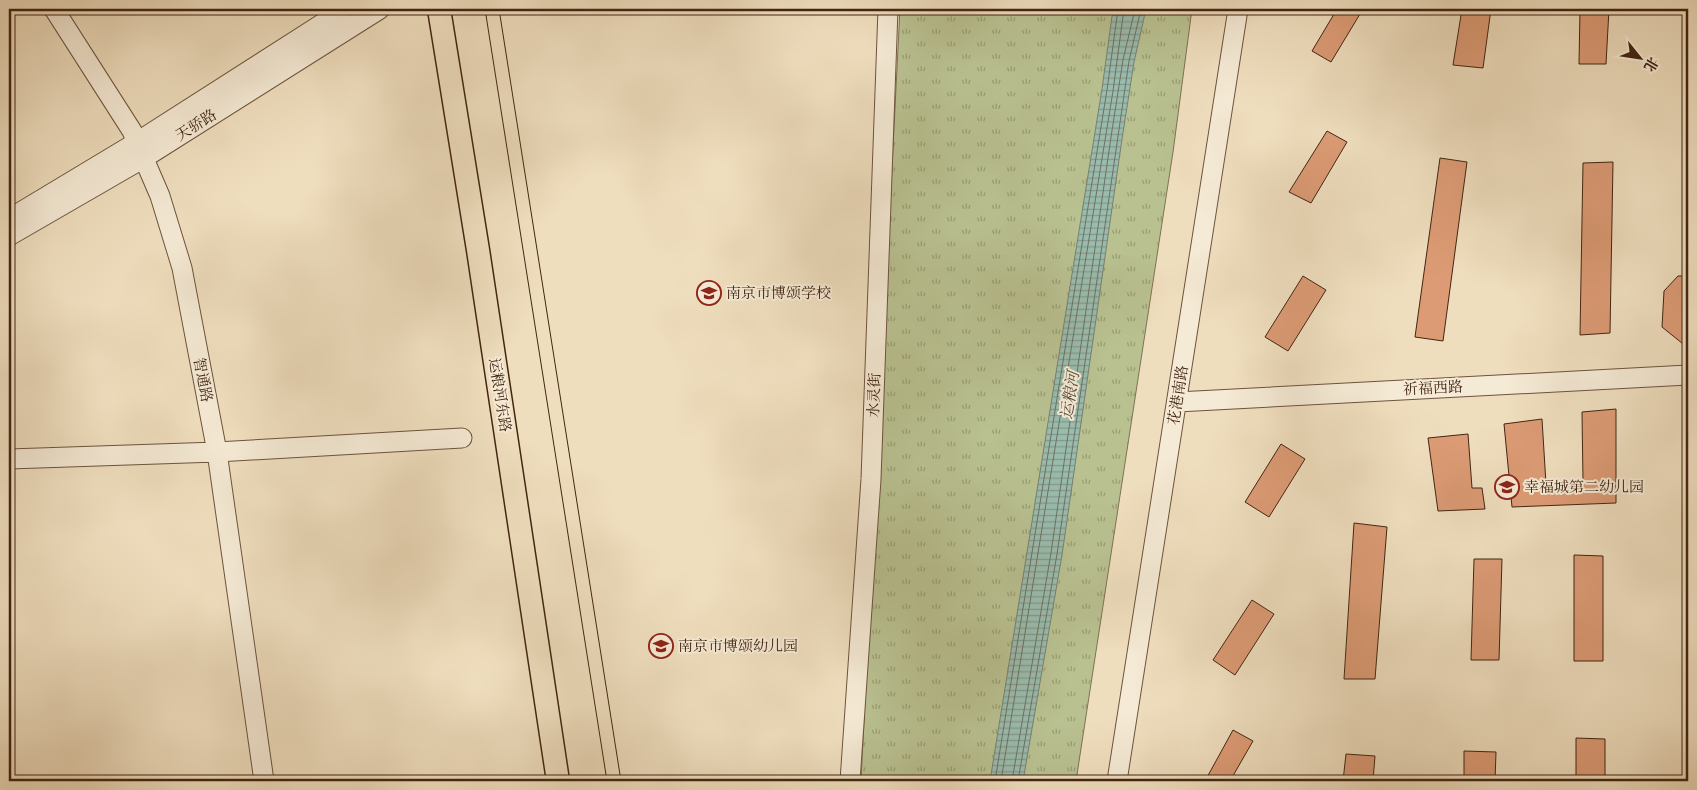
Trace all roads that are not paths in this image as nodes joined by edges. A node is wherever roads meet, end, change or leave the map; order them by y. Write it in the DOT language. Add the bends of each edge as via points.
graph roads {
  1 [pos="54,9"];
  2 [pos="345,9"];
  3 [pos="380,9"];
  4 [pos="439,9"];
  5 [pos="888,9"];
  6 [pos="1238,9"];
  7 [pos="140,150"];
  8 [pos="9,220"];
  9 [pos="9,236"];
  10 [pos="1688,375"];
  11 [pos="1177,402"];
  12 [pos="462,438"];
  13 [pos="217,452"];
  14 [pos="9,459"];
  15 [pos="264,781"];
  16 [pos="558,781"];
  17 [pos="850,781"];
  18 [pos="1117,781"];
  1 -- 7 [label="street, 智通路" via="132,131"];
  2 -- 7 [label="street, 天骄路"];
  3 -- 7 [label="street, 天骄路"];
  4 -- 16 [label="main road, 运粮河东路"];
  5 -- 17 [label="street, 水灵街" via="871,479"];
  6 -- 11 [label="street, 花港南路"];
  7 -- 8 [label="street, 天骄路"];
  7 -- 9 [label="street, 天骄路"];
  7 -- 13 [label="street, 智通路" via="160,196 182,268"];
  10 -- 11 [label="street, 祈福西路"];
  11 -- 18 [label="street, 花港南路"];
  12 -- 13 [label="street"];
  13 -- 14 [label="street"];
  13 -- 15 [label="street, 智通路"];
}
